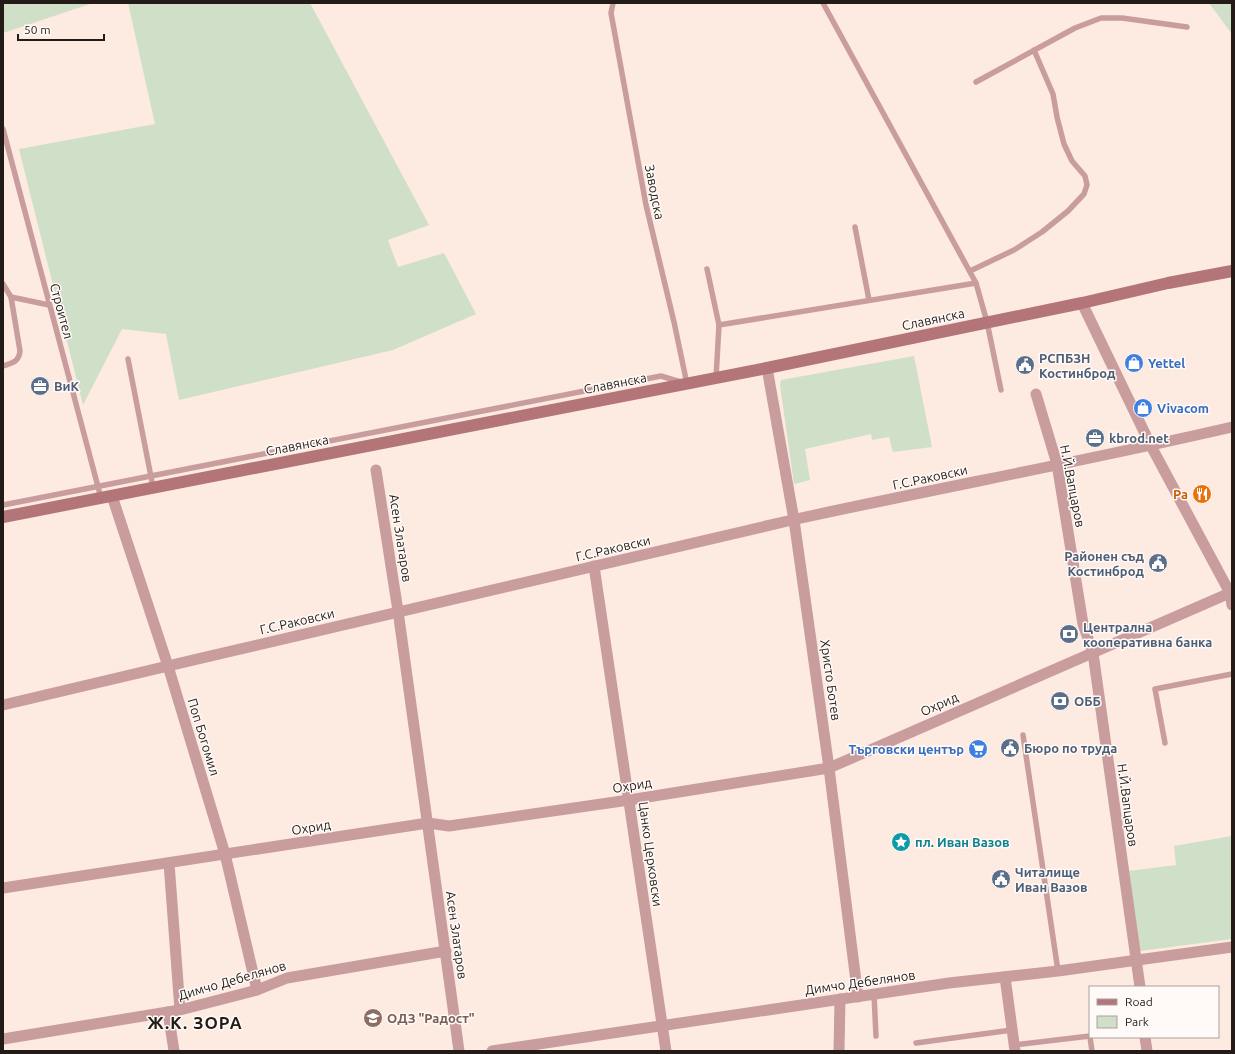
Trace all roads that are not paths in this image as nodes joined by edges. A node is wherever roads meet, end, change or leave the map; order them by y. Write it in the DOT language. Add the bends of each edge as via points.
graph roads {
  1 [pos="613,3"];
  2 [pos="824,3"];
  3 [pos="1187,27"];
  4 [pos="1034,50"];
  5 [pos="976,82"];
  6 [pos="3,129"];
  7 [pos="855,227"];
  8 [pos="707,269"];
  9 [pos="970,271"];
  10 [pos="1232,271"];
  11 [pos="976,282"];
  12 [pos="3,284"];
  13 [pos="12,297"];
  14 [pos="869,300"];
  15 [pos="1082,303"];
  16 [pos="49,305"];
  17 [pos="987,322"];
  18 [pos="720,324"];
  19 [pos="128,359"];
  20 [pos="3,366"];
  21 [pos="767,368"];
  22 [pos="716,378"];
  23 [pos="687,384"];
  24 [pos="1000,390"];
  25 [pos="1036,394"];
  26 [pos="1232,427"];
  27 [pos="1151,446"];
  28 [pos="1057,464"];
  29 [pos="376,470"];
  30 [pos="152,482"];
  31 [pos="103,493"];
  32 [pos="3,505"];
  33 [pos="3,517"];
  34 [pos="794,520"];
  35 [pos="594,566"];
  36 [pos="1231,592"];
  37 [pos="1232,605"];
  38 [pos="398,611"];
  39 [pos="1093,653"];
  40 [pos="168,666"];
  41 [pos="1232,674"];
  42 [pos="3,705"];
  43 [pos="1023,735"];
  44 [pos="1165,743"];
  45 [pos="829,768"];
  46 [pos="629,800"];
  47 [pos="428,823"];
  48 [pos="225,854"];
  49 [pos="169,863"];
  50 [pos="3,888"];
  51 [pos="1232,947"];
  52 [pos="446,951"];
  53 [pos="1136,960"];
  54 [pos="1058,971"];
  55 [pos="1005,977"];
  56 [pos="1140,986"];
  57 [pos="257,990"];
  58 [pos="874,994"];
  59 [pos="858,997"];
  60 [pos="840,1000"];
  61 [pos="180,1010"];
  62 [pos="168,1012"];
  63 [pos="662,1026"];
  64 [pos="1012,1030"];
  65 [pos="876,1036"];
  66 [pos="1089,1036"];
  67 [pos="1090,1038"];
  68 [pos="1145,1038"];
  69 [pos="3,1039"];
  70 [pos="916,1044"];
  71 [pos="1014,1048"];
  72 [pos="174,1051"];
  73 [pos="460,1051"];
  74 [pos="492,1051"];
  75 [pos="666,1051"];
  76 [pos="839,1051"];
  77 [pos="1092,1051"];
  78 [pos="1147,1051"];
  1 -- 23 [label="lane, Заводска" via="611,12 646,205"];
  2 -- 9 [label="lane"];
  3 -- 4 [label="lane" via="1122,18 1100,18"];
  4 -- 5 [label="lane"];
  4 -- 9 [label="lane" via="1053,94 1064,144 1072,161 1085,176 1087,184 1084,194 1042,232 1014,250"];
  6 -- 16 [label="lane, Строител"];
  7 -- 14 [label="lane"];
  8 -- 18 [label="lane"];
  9 -- 11 [label="lane"];
  10 -- 15 [label="street, Славянска"];
  11 -- 14 [label="lane"];
  11 -- 17 [label="lane"];
  12 -- 13 [label="lane"];
  13 -- 16 [label="lane"];
  13 -- 20 [label="lane" via="20,357"];
  14 -- 18 [label="lane"];
  15 -- 17 [label="street, Славянска"];
  15 -- 27 [label="street"];
  16 -- 31 [label="lane, Строител"];
  17 -- 21 [label="street, Славянска"];
  17 -- 24 [label="lane"];
  18 -- 22 [label="lane"];
  19 -- 30 [label="lane"];
  21 -- 22 [label="street, Славянска"];
  21 -- 34 [label="street, Христо Ботев"];
  22 -- 23 [label="street, Славянска"];
  23 -- 30 [label="street, Славянска"];
  25 -- 28 [label="street, Н.Й.Вапцаров"];
  26 -- 27 [label="street, Г.С.Раковски"];
  27 -- 28 [label="street, Г.С.Раковски"];
  27 -- 36 [label="street"];
  28 -- 34 [label="street, Г.С.Раковски"];
  28 -- 39 [label="street, Н.Й.Вапцаров" via="1083,624"];
  29 -- 38 [label="street, Асен Златаров"];
  30 -- 31 [label="street, Славянска"];
  30 -- 31 [label="lane"];
  31 -- 32 [label="lane"];
  31 -- 33 [label="street, Славянска"];
  31 -- 40 [label="street, Поп Богомил"];
  34 -- 35 [label="street, Г.С.Раковски"];
  34 -- 45 [label="street, Христо Ботев"];
  35 -- 38 [label="street, Г.С.Раковски"];
  35 -- 46 [label="street, Цанко Церковски"];
  36 -- 37 [label="street"];
  36 -- 39 [label="street, Охрид"];
  38 -- 40 [label="street, Г.С.Раковски"];
  38 -- 47 [label="street, Асен Златаров"];
  39 -- 45 [label="street, Охрид"];
  39 -- 53 [label="street, Н.Й.Вапцаров"];
  40 -- 42 [label="street, Г.С.Раковски"];
  40 -- 48 [label="street, Поп Богомил"];
  41 -- 44 [label="lane" via="1155,688"];
  43 -- 54 [label="lane"];
  45 -- 46 [label="street, Охрид"];
  45 -- 59 [label="street, Христо Ботев"];
  46 -- 47 [label="street, Охрид" via="449,826"];
  46 -- 63 [label="street, Цанко Церковски"];
  47 -- 48 [label="street, Охрид"];
  47 -- 52 [label="street, Асен Златаров"];
  48 -- 49 [label="street, Охрид"];
  48 -- 57 [label="street, Поп Богомил"];
  49 -- 50 [label="street, Охрид"];
  49 -- 61 [label="street"];
  51 -- 53 [label="street, Димчо Дебелянов"];
  52 -- 57 [label="street, Димчо Дебелянов" via="287,978"];
  52 -- 73 [label="street, Асен Златаров"];
  53 -- 54 [label="street, Димчо Дебелянов"];
  53 -- 56 [label="street, Н.Й.Вапцаров"];
  54 -- 55 [label="street, Димчо Дебелянов"];
  55 -- 58 [label="street, Димчо Дебелянов"];
  55 -- 64 [label="street"];
  57 -- 61 [label="street, Димчо Дебелянов"];
  58 -- 59 [label="street, Димчо Дебелянов"];
  58 -- 65 [label="lane"];
  59 -- 60 [label="street, Димчо Дебелянов"];
  60 -- 63 [label="street, Димчо Дебелянов"];
  60 -- 76 [label="street"];
  61 -- 62 [label="street, Димчо Дебелянов"];
  62 -- 69 [label="street, Димчо Дебелянов"];
  62 -- 72 [label="street"];
  63 -- 74 [label="street, Димчо Дебелянов"];
  63 -- 75 [label="street, Цанко Церковски"];
  64 -- 70 [label="lane"];
  64 -- 71 [label="street"];
  66 -- 71 [label="lane"];
  67 -- 77 [label="lane"];
  68 -- 78 [label="street"];
}
